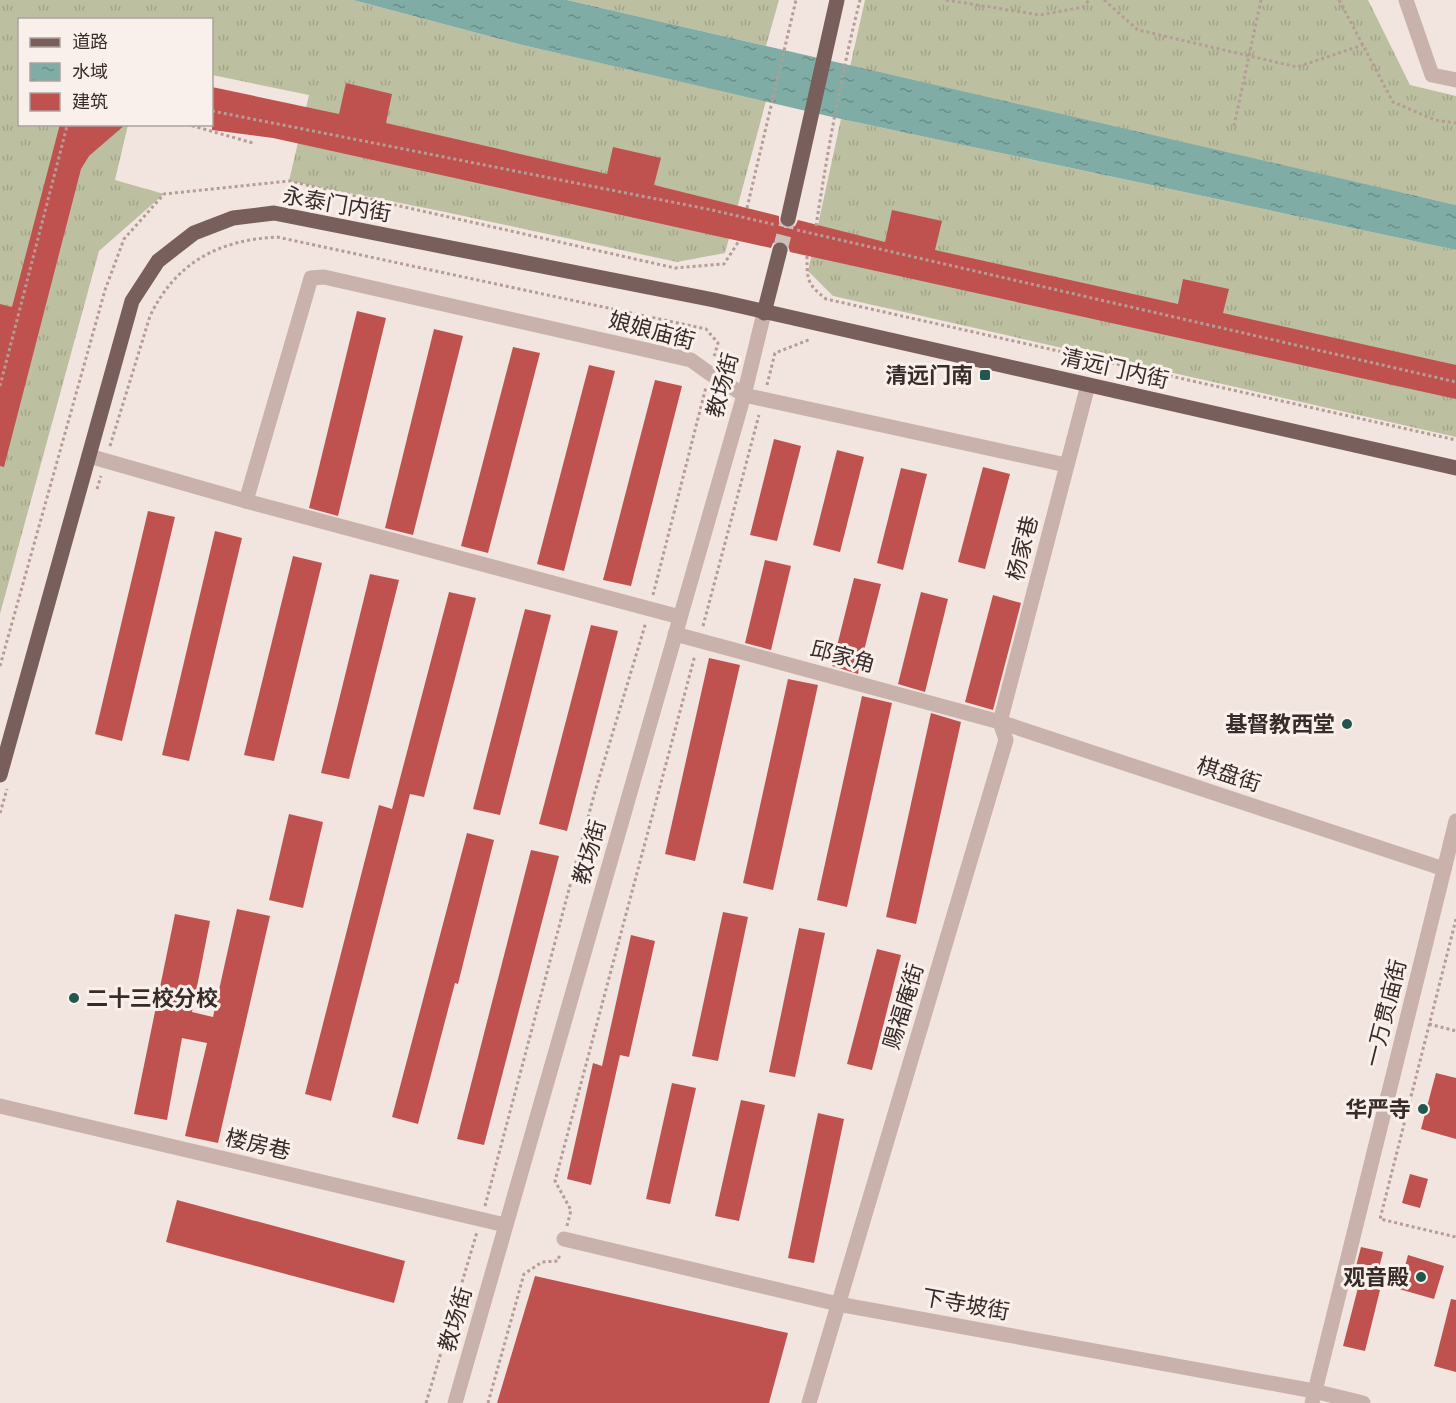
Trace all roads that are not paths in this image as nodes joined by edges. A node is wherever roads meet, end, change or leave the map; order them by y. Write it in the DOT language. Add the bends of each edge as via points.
graph roads {
  1 [pos="837,0"];
  2 [pos="1406,0"];
  3 [pos="1456,80"];
  4 [pos="788,225"];
  5 [pos="780,250"];
  6 [pos="765,313"];
  7 [pos="1088,385"];
  8 [pos="744,394"];
  9 [pos="89,456"];
  10 [pos="1066,465"];
  11 [pos="1456,468"];
  12 [pos="246,501"];
  13 [pos="680,617"];
  14 [pos="675,634"];
  15 [pos="1000,722"];
  16 [pos="0,774"];
  17 [pos="1456,821"];
  18 [pos="1444,869"];
  19 [pos="0,1107"];
  20 [pos="505,1225"];
  21 [pos="564,1239"];
  22 [pos="838,1304"];
  23 [pos="1313,1397"];
  24 [pos="455,1403"];
  25 [pos="809,1403"];
  26 [pos="1363,1403"];
  1 -- 4 [label="main road"];
  2 -- 3 [label="street" via="1432,75"];
  5 -- 6 [label="main road"];
  6 -- 7 [label="main road, 清远门内街"];
  6 -- 8 [label="street, 教场街"];
  6 -- 9 [label="main road, 永泰门内街" via="274,213 233,218 194,233 158,261 132,301"];
  7 -- 10 [label="street, 杨家巷"];
  7 -- 11 [label="main road, 清远门内街"];
  8 -- 10 [label="street, 娘娘庙街"];
  8 -- 12 [label="street, 娘娘庙街" via="691,360 324,277 311,278"];
  8 -- 13 [label="street, 教场街"];
  9 -- 12 [label="street"];
  9 -- 16 [label="main road, 永泰门内街"];
  10 -- 15 [label="street, 杨家巷"];
  12 -- 13 [label="street"];
  13 -- 14 [label="street, 教场街"];
  14 -- 15 [label="street, 邱家角"];
  14 -- 20 [label="street, 教场街"];
  15 -- 18 [label="street, 棋盘街"];
  15 -- 22 [label="street, 赐福庵街" via="1006,740"];
  17 -- 18 [label="street, 一万贯庙街"];
  18 -- 23 [label="street, 一万贯庙街"];
  19 -- 20 [label="street, 楼房巷"];
  20 -- 24 [label="street, 教场街"];
  21 -- 22 [label="street, 下寺坡街"];
  22 -- 23 [label="street, 下寺坡街"];
  22 -- 25 [label="street, 赐福庵街"];
  23 -- 26 [label="street, 下寺坡街"];
}
